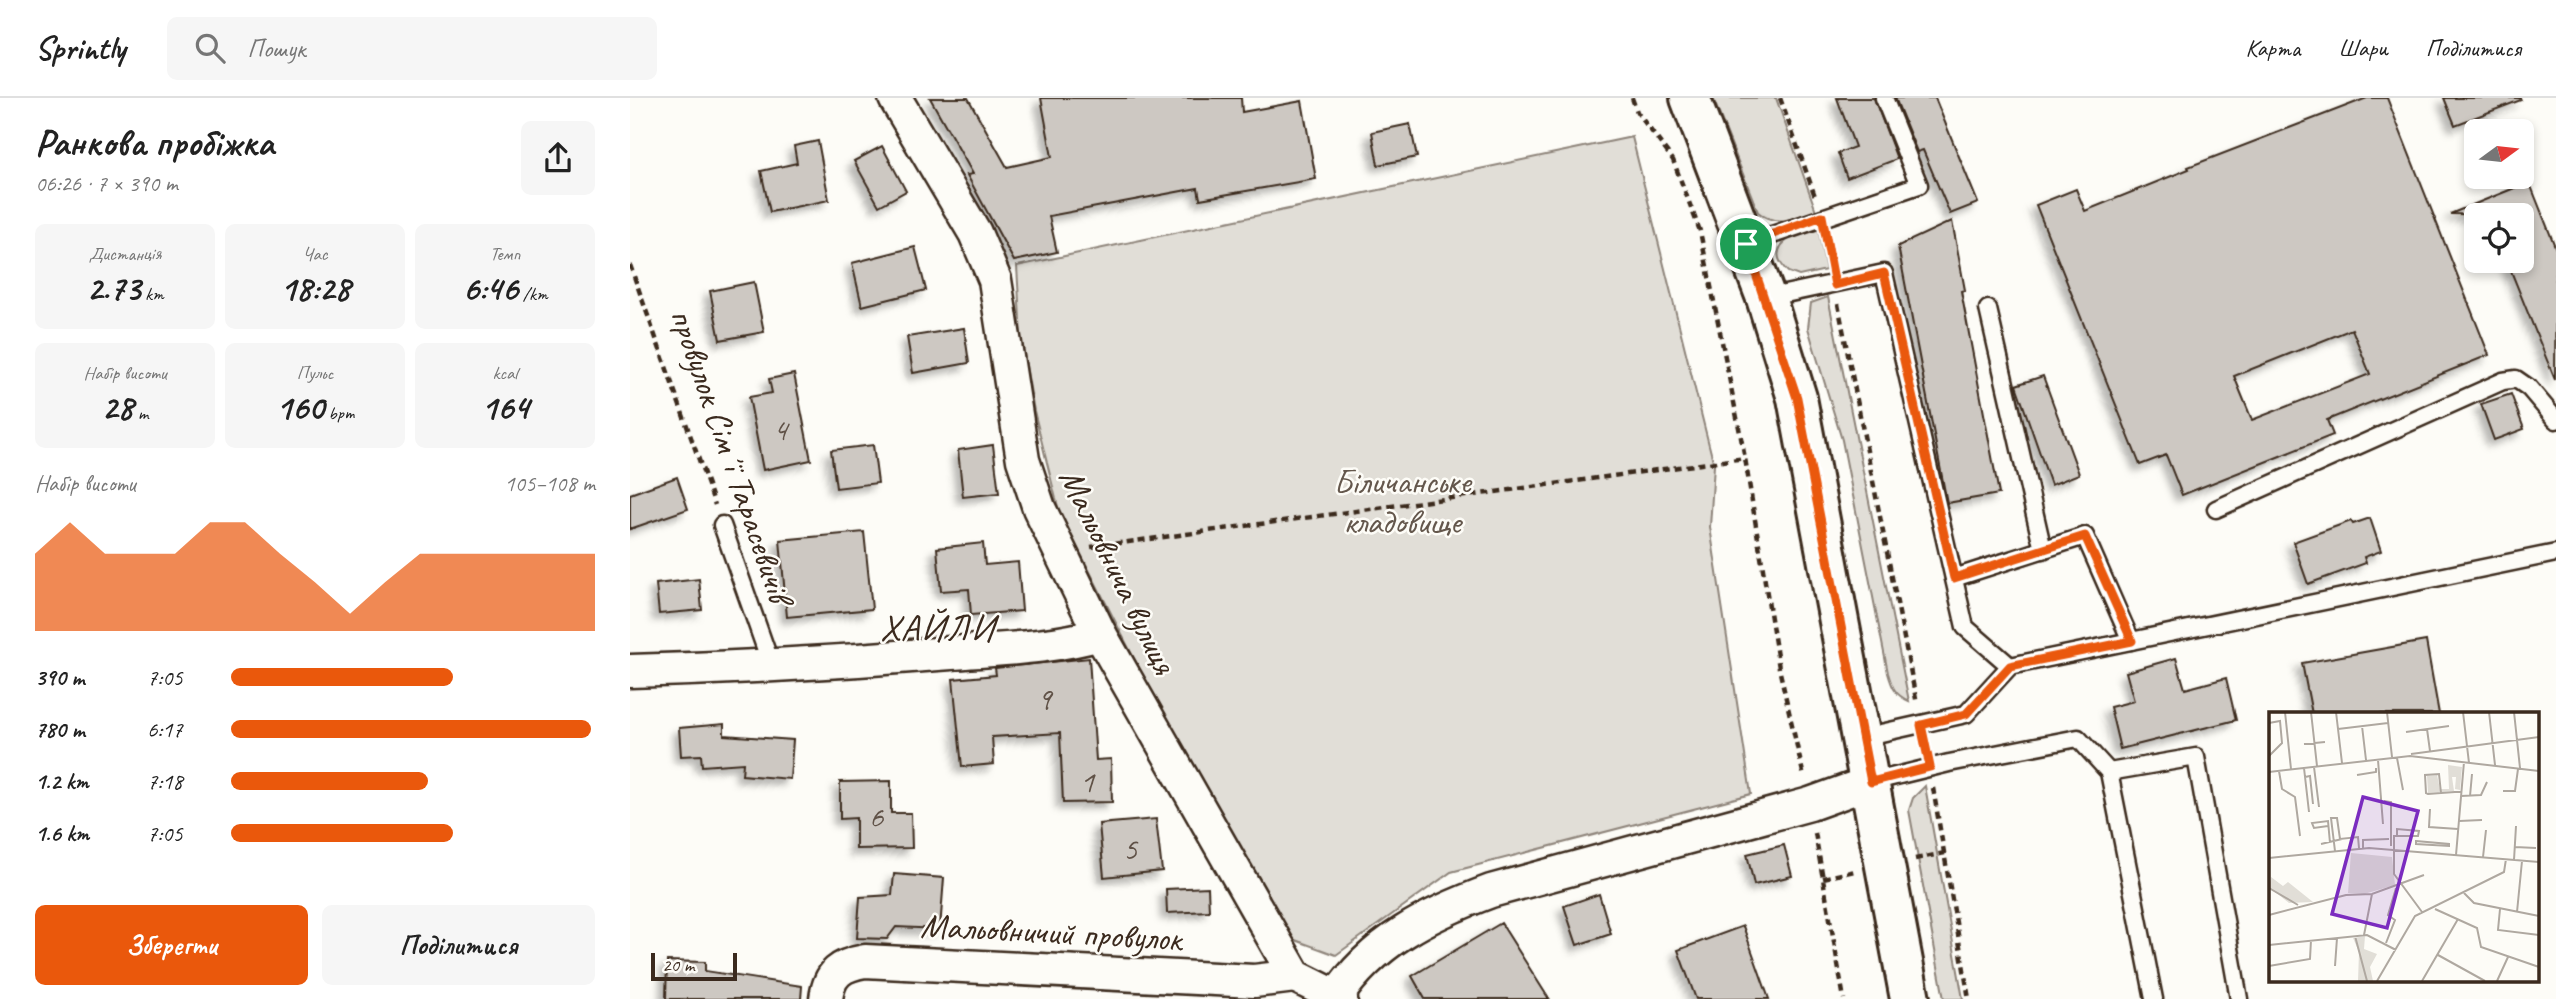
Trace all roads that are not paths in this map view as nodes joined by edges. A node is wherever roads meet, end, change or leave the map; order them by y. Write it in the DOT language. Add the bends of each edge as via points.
graph roads {
  1 [pos="895,98"];
  2 [pos="1689,98"];
  3 [pos="1884,98"];
  4 [pos="1746,244"];
  5 [pos="1766,298"];
  6 [pos="1988,309"];
  7 [pos="2556,420"];
  8 [pos="2216,509"];
  9 [pos="722,525"];
  10 [pos="2043,550"];
  11 [pos="2556,553"];
  12 [pos="1954,578"];
  13 [pos="1100,635"];
  14 [pos="2132,641"];
  15 [pos="2010,666"];
  16 [pos="772,667"];
  17 [pos="630,671"];
  18 [pos="1863,737"];
  19 [pos="2109,772"];
  20 [pos="1871,782"];
  21 [pos="1295,976"];
  22 [pos="1338,998"];
  23 [pos="826,999"];
  24 [pos="1910,999"];
  25 [pos="2154,999"];
  26 [pos="2239,999"];
  1 -- 13 [label="street, Мальовнича вулиця" via="975,233 995,280 1023,460 1039,508"];
  2 -- 4 [label="main road"];
  3 -- 4 [label="lane" via="1919,185"];
  4 -- 5 [label="main road"];
  5 -- 12 [label="lane" via="1884,273"];
  5 -- 18 [label="main road" via="1797,398"];
  6 -- 10 [label="lane"];
  7 -- 8 [label="lane" via="2529,388 2516,379 2503,381"];
  9 -- 16 [label="lane, провулок Сімʼї Тарасевичів"];
  10 -- 12 [label="lane"];
  10 -- 14 [label="lane" via="2085,536"];
  11 -- 14 [label="lane"];
  12 -- 15 [label="lane" via="1965,626"];
  13 -- 16 [label="street" via="1072,642"];
  13 -- 21 [label="street, Мальовнича вулиця"];
  14 -- 15 [label="lane"];
  15 -- 18 [label="lane" via="1966,714"];
  16 -- 17 [label="street"];
  18 -- 20 [label="main road"];
  19 -- 20 [label="lane" via="2078,738"];
  19 -- 25 [label="lane"];
  19 -- 26 [label="lane" via="2196,757"];
  20 -- 22 [label="street" via="1810,804 1491,891 1445,908 1389,939"];
  20 -- 24 [label="main road"];
  21 -- 22 [label="street"];
  21 -- 23 [label="street, Мальовничий провулок" via="1254,981 865,961 845,964 835,972"];
}
